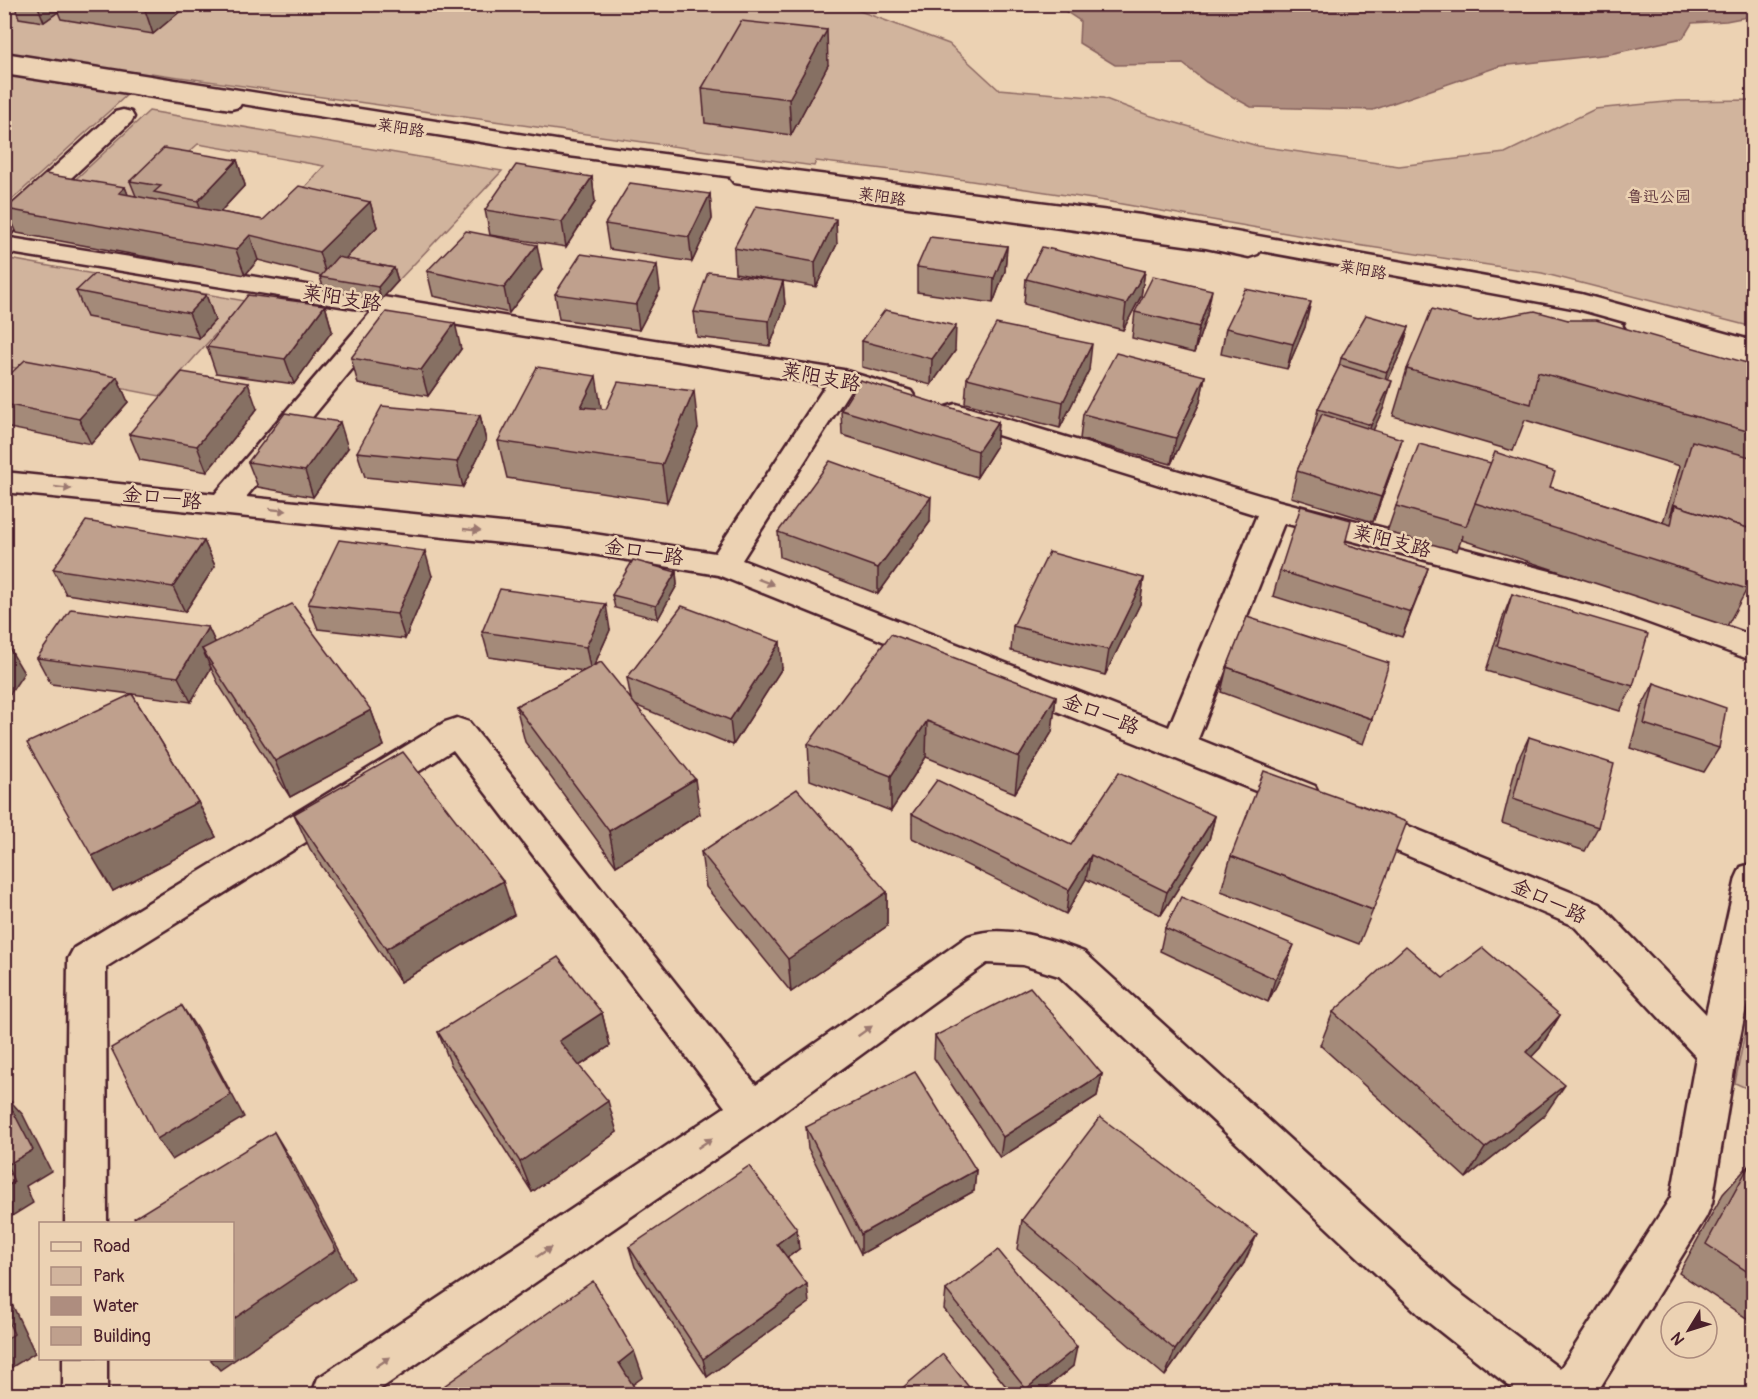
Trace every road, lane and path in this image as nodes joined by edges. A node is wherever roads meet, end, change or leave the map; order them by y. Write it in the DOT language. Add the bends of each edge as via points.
graph roads {
  1 [pos="4,59"];
  2 [pos="4,67"];
  3 [pos="123,117"];
  4 [pos="4,227"];
  5 [pos="4,244"];
  6 [pos="391,306"];
  7 [pos="1754,350"];
  8 [pos="1754,359"];
  9 [pos="843,379"];
  10 [pos="4,482"];
  11 [pos="223,504"];
  12 [pos="1274,510"];
  13 [pos="723,565"];
  14 [pos="1754,649"];
  15 [pos="1179,745"];
  16 [pos="1754,878"];
  17 [pos="1717,1052"];
  18 [pos="752,1111"];
  19 [pos="86,1222"];
  20 [pos="85,1360"];
  21 [pos="85,1395"];
  22 [pos="334,1395"];
  23 [pos="1554,1395"];
  24 [pos="1570,1395"];
  1 -- 7 [label="street, 莱阳路" via="569,149 1141,222 1581,302"];
  2 -- 8 [label="street, 莱阳路" via="530,148 1206,241 1592,312"];
  3 -- 4 [label="street"];
  5 -- 6 [label="street, 莱阳支路"];
  6 -- 9 [label="street, 莱阳支路"];
  6 -- 11 [label="street"];
  9 -- 12 [label="street, 莱阳支路"];
  9 -- 13 [label="street"];
  10 -- 11 [label="street, 金口一路, one-way"];
  11 -- 13 [label="street, 金口一路, one-way" via="562,539"];
  12 -- 14 [label="street, 莱阳支路" via="1617,599"];
  12 -- 15 [label="street"];
  13 -- 15 [label="street, 金口一路, one-way"];
  15 -- 17 [label="street, 金口一路" via="1587,915"];
  16 -- 17 [label="street"];
  17 -- 24 [label="street" via="1691,1203"];
  18 -- 19 [label="street" via="458,732 87,959"];
  22 -- 18 [label="street, one-way"];
  18 -- 23 [label="street, one-way" via="981,947 1023,949 1071,963 1438,1303"];
  20 -- 21 [label="street"];
}
